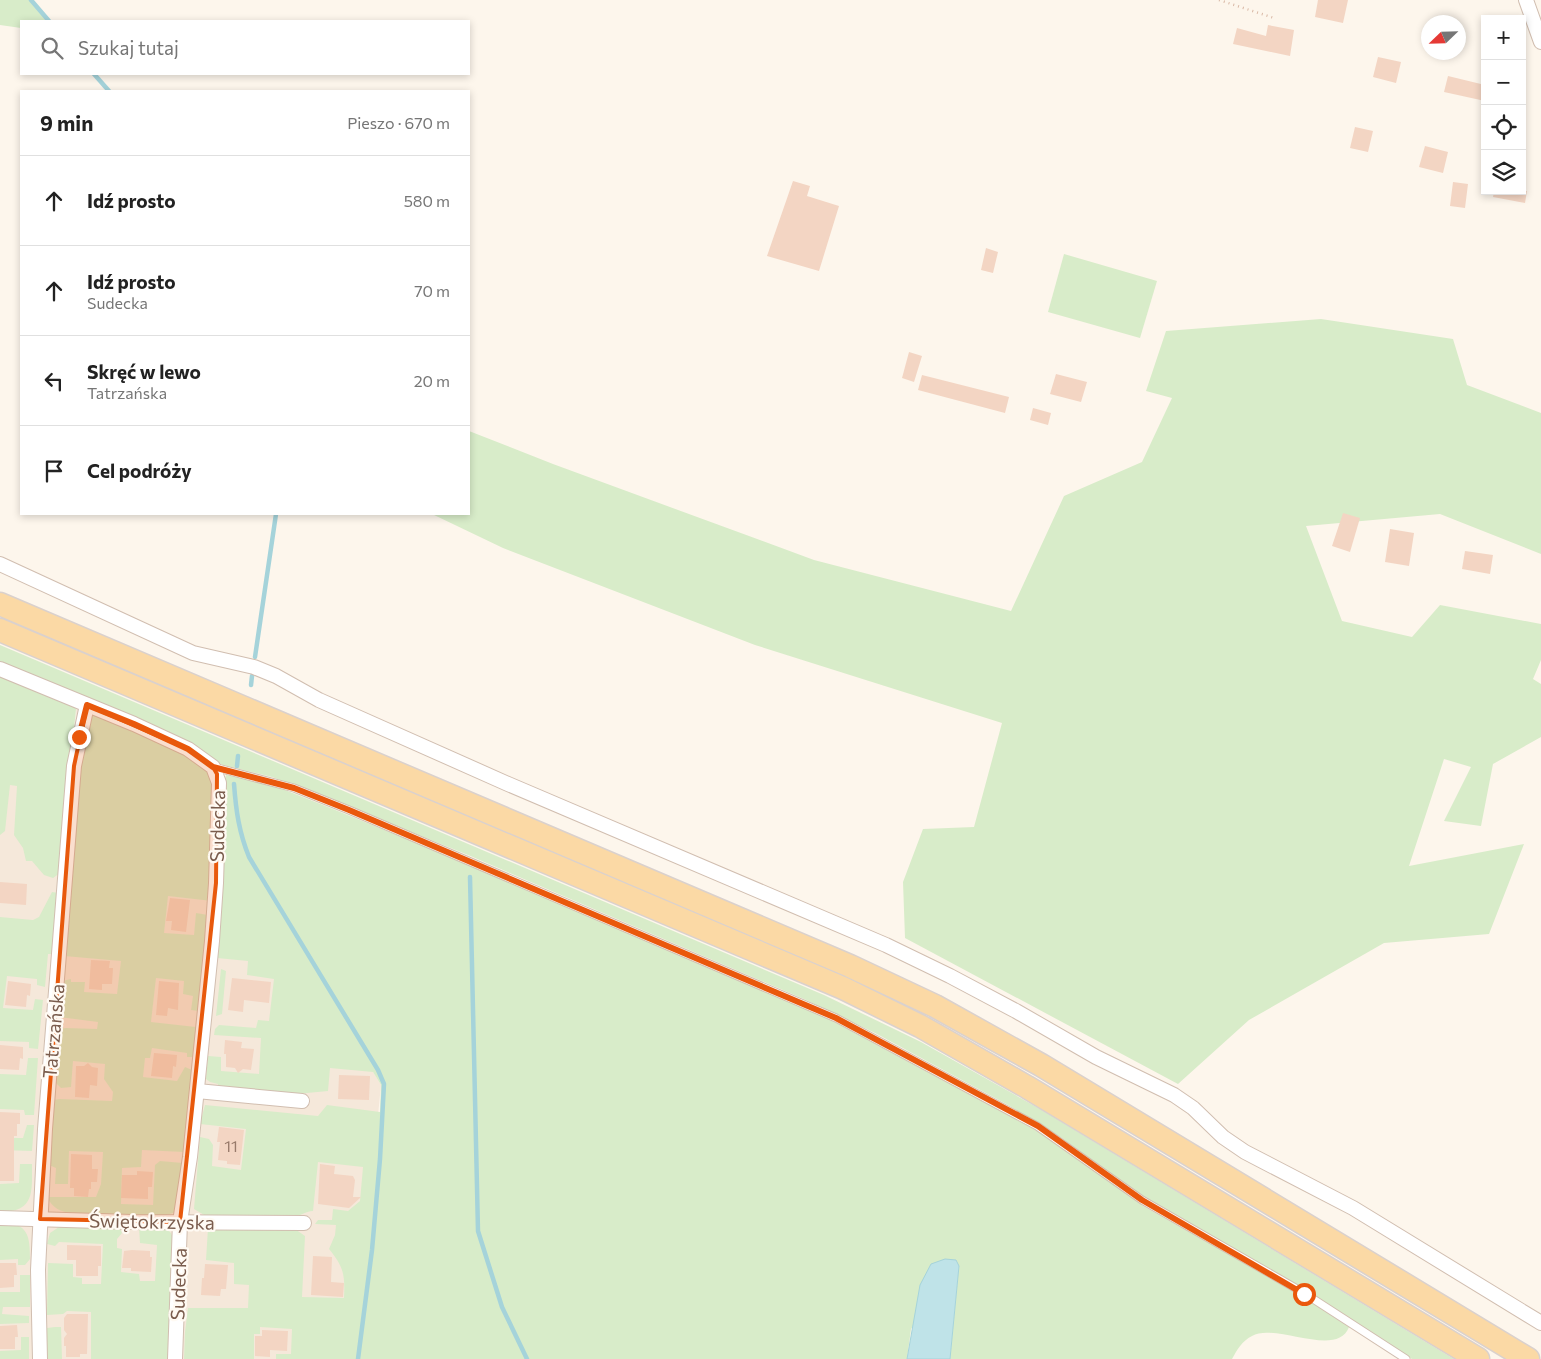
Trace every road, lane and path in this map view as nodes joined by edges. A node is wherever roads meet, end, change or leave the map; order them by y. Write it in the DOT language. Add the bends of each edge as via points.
graph roads {
  1 [pos="1219,0"];
  2 [pos="1526,0"];
  3 [pos="1274,18"];
  4 [pos="1541,42"];
  5 [pos="0,564"];
  6 [pos="0,604"];
  7 [pos="0,630"];
  8 [pos="0,669"];
  9 [pos="87,705"];
  10 [pos="213,767"];
  11 [pos="196,1091"];
  12 [pos="302,1102"];
  13 [pos="0,1218"];
  14 [pos="40,1219"];
  15 [pos="180,1222"];
  16 [pos="304,1223"];
  17 [pos="1541,1323"];
  18 [pos="40,1359"];
  19 [pos="175,1359"];
  20 [pos="1406,1359"];
  21 [pos="1478,1359"];
  22 [pos="1528,1359"];
  1 -- 3 [label="path"];
  2 -- 4 [label="street"];
  5 -- 17 [label="street" via="193,653 254,667 276,676 319,700 886,945 950,976 1096,1057 1174,1095 1245,1152 1352,1208"];
  6 -- 22 [label="main road" via="832,958 935,1006 1142,1125"];
  7 -- 21 [label="main road" via="843,988 920,1026 1087,1122"];
  8 -- 9 [label="street, Sudecka"];
  9 -- 10 [label="street, Sudecka" via="188,749"];
  9 -- 14 [label="street, Tatrzańska" via="73,775"];
  10 -- 11 [label="street, Sudecka" via="219,783 216,883"];
  10 -- 20 [label="lane" via="294,788 836,1018 1038,1126 1142,1200 1304,1294"];
  11 -- 12 [label="street"];
  11 -- 15 [label="street, Sudecka"];
  13 -- 14 [label="street, Świętokrzyska"];
  14 -- 15 [label="street, Świętokrzyska"];
  14 -- 18 [label="street, Tatrzańska"];
  15 -- 16 [label="street, Świętokrzyska"];
  15 -- 19 [label="street, Sudecka"];
}
